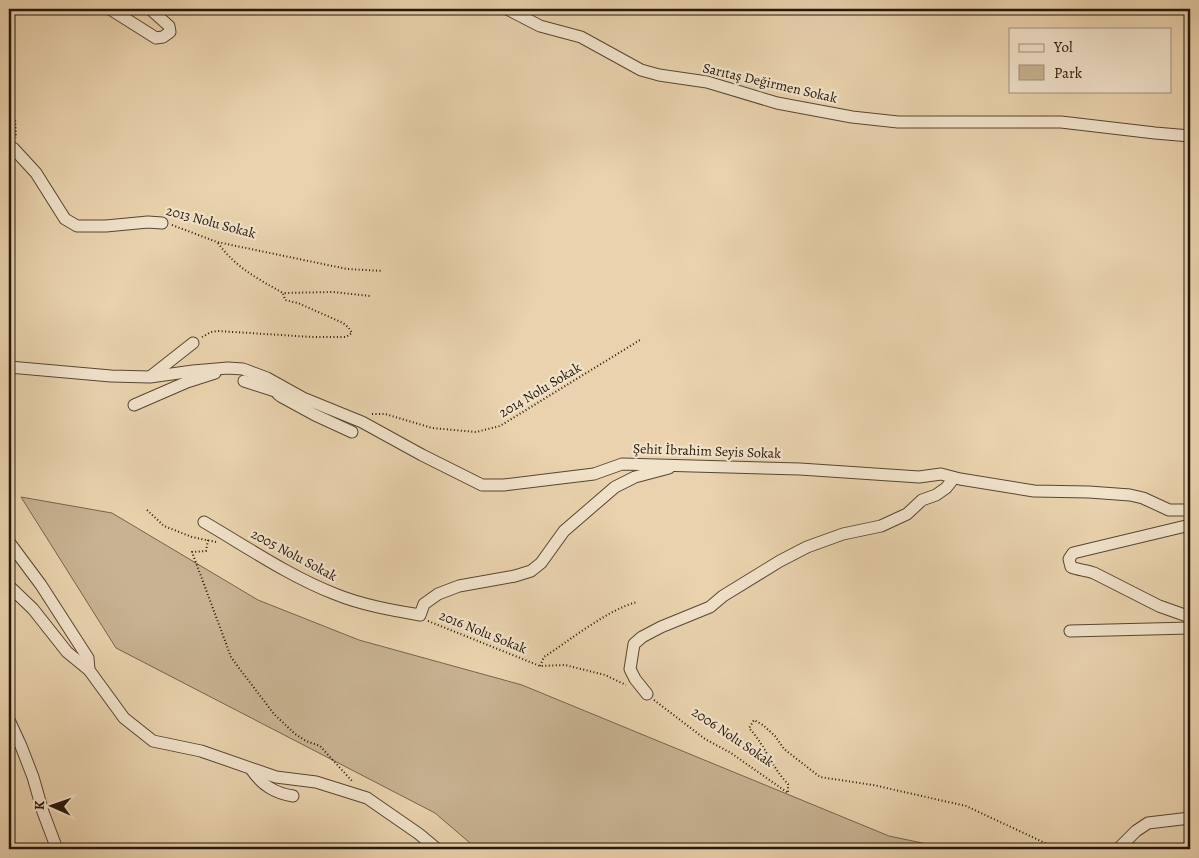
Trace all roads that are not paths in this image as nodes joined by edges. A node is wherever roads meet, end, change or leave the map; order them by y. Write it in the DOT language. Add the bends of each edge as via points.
graph roads {
  1 [pos="110,9"];
  2 [pos="150,9"];
  3 [pos="506,9"];
  4 [pos="1190,136"];
  5 [pos="11,150"];
  6 [pos="162,224"];
  7 [pos="192,343"];
  8 [pos="9,367"];
  9 [pos="228,368"];
  10 [pos="150,377"];
  11 [pos="244,381"];
  12 [pos="279,385"];
  13 [pos="134,405"];
  14 [pos="352,432"];
  15 [pos="680,465"];
  16 [pos="954,478"];
  17 [pos="1190,510"];
  18 [pos="204,522"];
  19 [pos="1190,525"];
  20 [pos="9,542"];
  21 [pos="9,586"];
  22 [pos="1190,617"];
  23 [pos="1190,628"];
  24 [pos="1070,631"];
  25 [pos="90,670"];
  26 [pos="646,694"];
  27 [pos="9,720"];
  28 [pos="250,769"];
  29 [pos="293,796"];
  30 [pos="1190,818"];
  31 [pos="57,849"];
  32 [pos="438,849"];
  33 [pos="1118,849"];
  1 -- 2 [label="street" via="156,38 163,37 170,32 169,26"];
  3 -- 4 [label="street, Sarıtaş Değirmen Sokak" via="540,26 581,37 641,70 707,82 777,103 852,117 898,122 1061,122"];
  5 -- 6 [label="street, 2013 Nolu Sokak" via="36,173 65,220 77,226"];
  7 -- 10 [label="street"];
  8 -- 10 [label="street, Şehit İbrahim Seyis Sokak"];
  9 -- 10 [label="street, Şehit İbrahim Seyis Sokak"];
  9 -- 12 [label="street, Şehit İbrahim Seyis Sokak" via="243,368"];
  9 -- 13 [label="street"];
  11 -- 12 [label="street" via="275,391"];
  12 -- 14 [label="street" via="278,394 282,397"];
  12 -- 15 [label="street, Şehit İbrahim Seyis Sokak" via="355,419 482,484 504,485 594,474 622,464"];
  15 -- 16 [label="street, Şehit İbrahim Seyis Sokak" via="800,469 919,478 941,474"];
  15 -- 18 [label="street, 2005 Nolu Sokak" via="635,477 616,487 564,531 541,563 531,571 459,586 438,594 424,604 420,614 381,608 335,595 288,572"];
  16 -- 17 [label="street, Şehit İbrahim Seyis Sokak" via="1034,491 1130,495 1169,510"];
  16 -- 26 [label="street" via="946,488 922,500 894,521 808,547 780,561 710,607 642,636 634,644 630,668"];
  19 -- 22 [label="street" via="1073,552 1069,560 1076,570 1094,572 1160,606"];
  20 -- 25 [label="street" via="88,658"];
  21 -- 25 [label="street" via="33,609 66,652"];
  23 -- 24 [label="street"];
  25 -- 28 [label="street" via="124,718 153,741 201,750"];
  27 -- 31 [label="street" via="33,777 42,812"];
  28 -- 29 [label="street" via="268,788"];
  28 -- 32 [label="street" via="276,777 316,782 367,798"];
  30 -- 33 [label="street" via="1148,823"];
}
